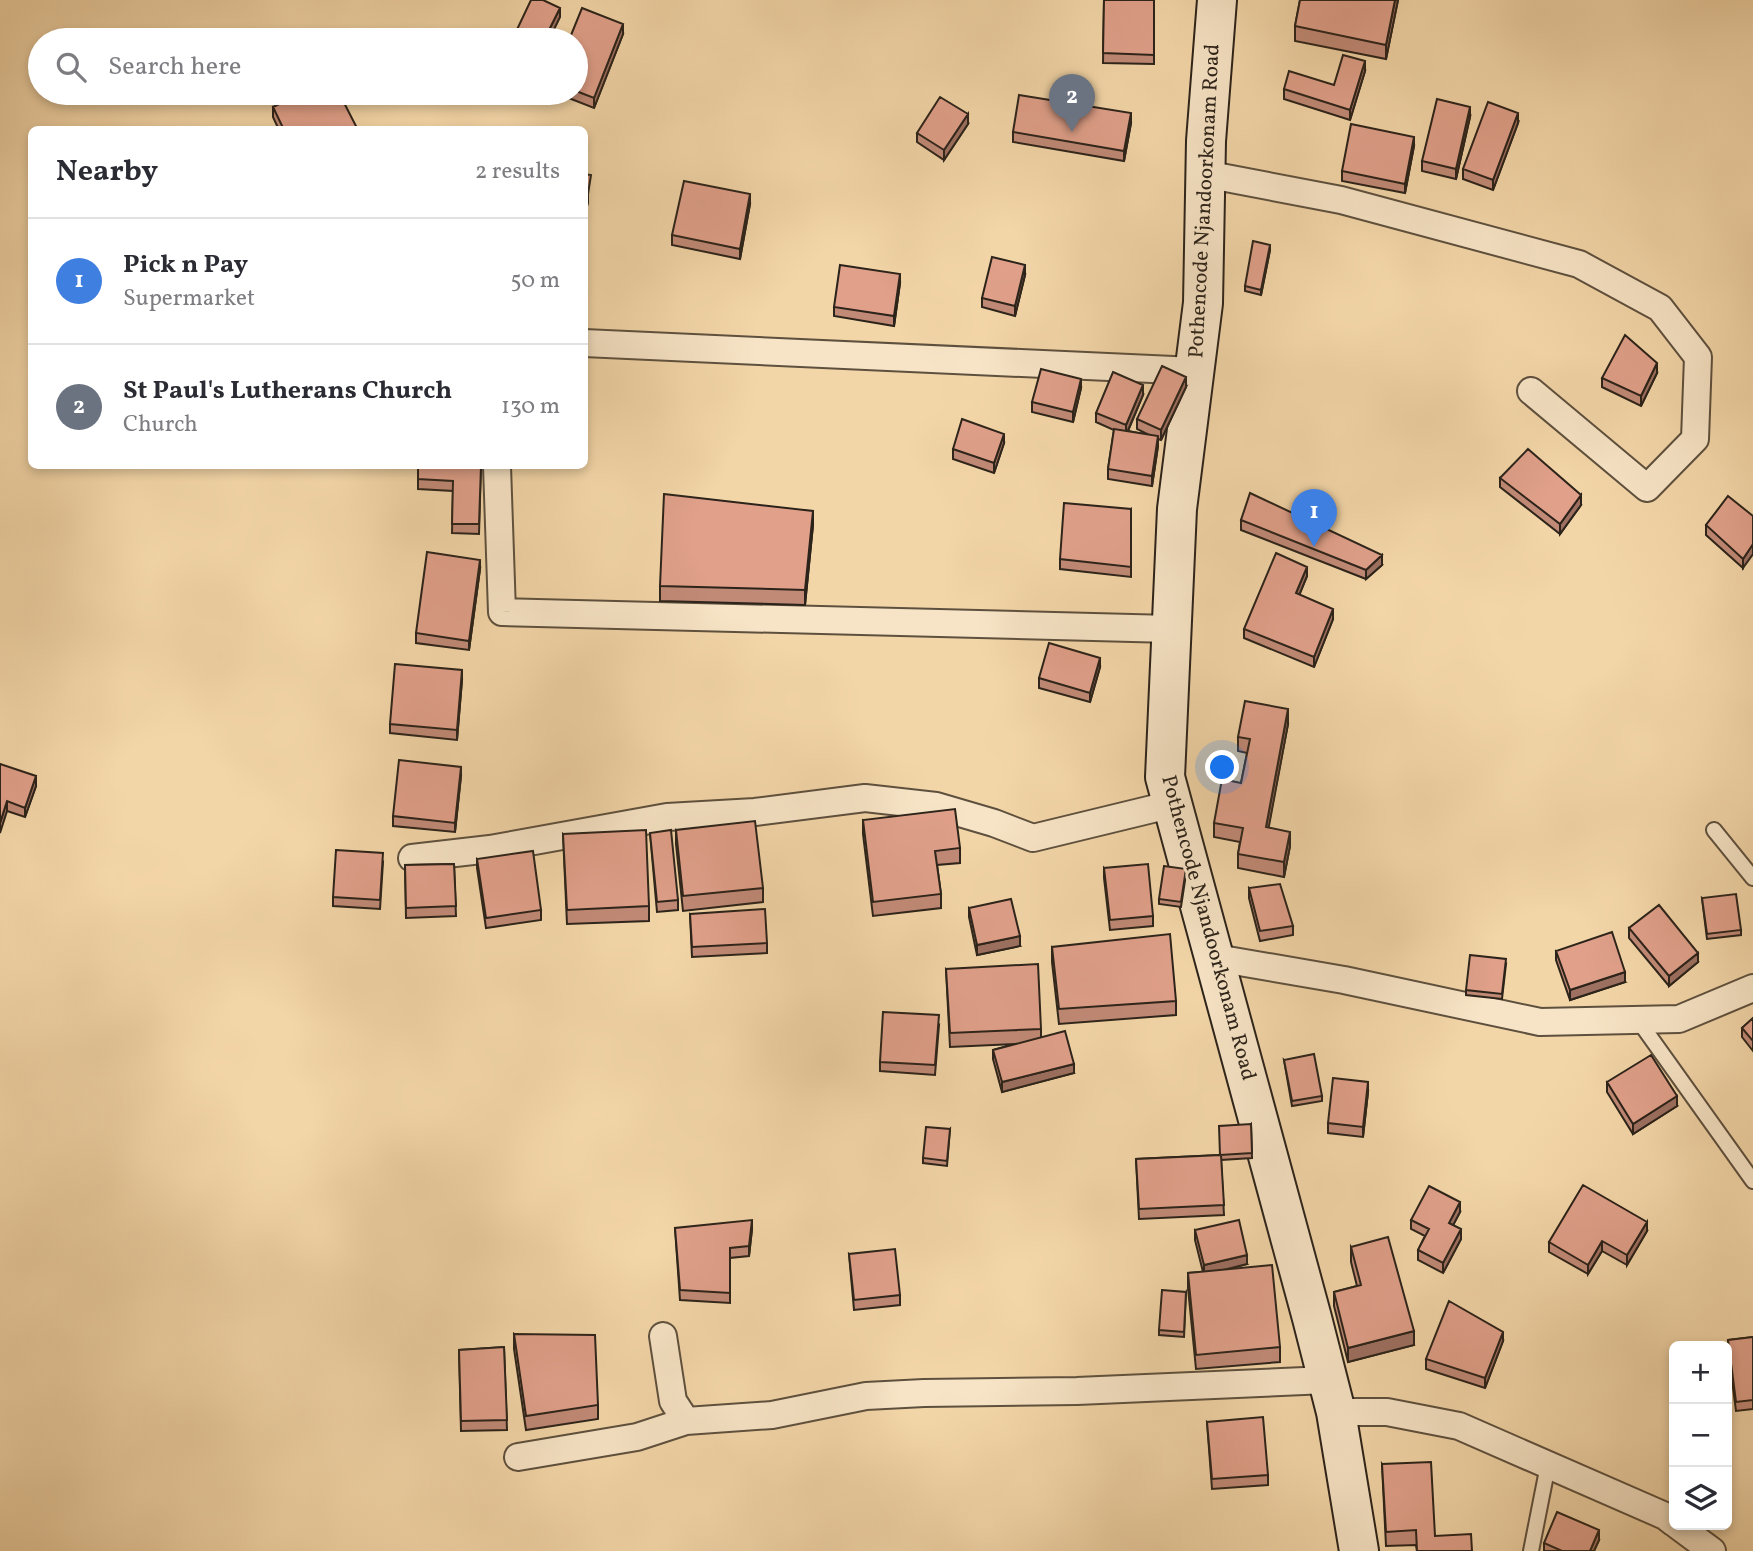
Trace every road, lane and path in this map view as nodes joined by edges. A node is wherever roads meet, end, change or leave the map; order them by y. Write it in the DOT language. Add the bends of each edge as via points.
graph roads {
  1 [pos="1217,0"];
  2 [pos="1206,174"];
  3 [pos="588,343"];
  4 [pos="1195,371"];
  5 [pos="1531,391"];
  6 [pos="497,469"];
  7 [pos="1171,629"];
  8 [pos="1173,804"];
  9 [pos="1714,830"];
  10 [pos="412,858"];
  11 [pos="1753,878"];
  12 [pos="1216,958"];
  13 [pos="1753,988"];
  14 [pos="1638,1020"];
  15 [pos="1753,1181"];
  16 [pos="663,1336"];
  17 [pos="1331,1396"];
  18 [pos="686,1421"];
  19 [pos="518,1457"];
  20 [pos="1548,1465"];
  21 [pos="1669,1519"];
  22 [pos="1684,1530"];
  23 [pos="1359,1551"];
  24 [pos="1531,1551"];
  25 [pos="1712,1551"];
  1 -- 2 [label="main road, Pothencode Njandoorkonam Road"];
  2 -- 4 [label="main road, Pothencode Njandoorkonam Road" via="1203,303"];
  2 -- 5 [label="street" via="1342,200 1579,264 1660,308 1698,357 1695,439 1647,488"];
  3 -- 4 [label="street"];
  4 -- 7 [label="main road, Pothencode Njandoorkonam Road" via="1177,509"];
  6 -- 7 [label="street" via="502,612"];
  7 -- 8 [label="main road, Pothencode Njandoorkonam Road" via="1165,777"];
  8 -- 10 [label="street" via="1033,838 936,806 865,798 755,813 667,817"];
  8 -- 12 [label="main road, Pothencode Njandoorkonam Road"];
  9 -- 11 [label="lane"];
  12 -- 14 [label="street" via="1540,1022"];
  12 -- 17 [label="main road, Pothencode Njandoorkonam Road"];
  13 -- 14 [label="street" via="1679,1019"];
  14 -- 15 [label="lane"];
  16 -- 18 [label="street" via="673,1401"];
  17 -- 18 [label="street" via="924,1393 866,1396 772,1415"];
  17 -- 20 [label="street" via="1459,1426"];
  17 -- 23 [label="main road, Pothencode Njandoorkonam Road"];
  18 -- 19 [label="street" via="638,1437"];
  20 -- 21 [label="street"];
  20 -- 24 [label="lane"];
  22 -- 25 [label="street"];
}
